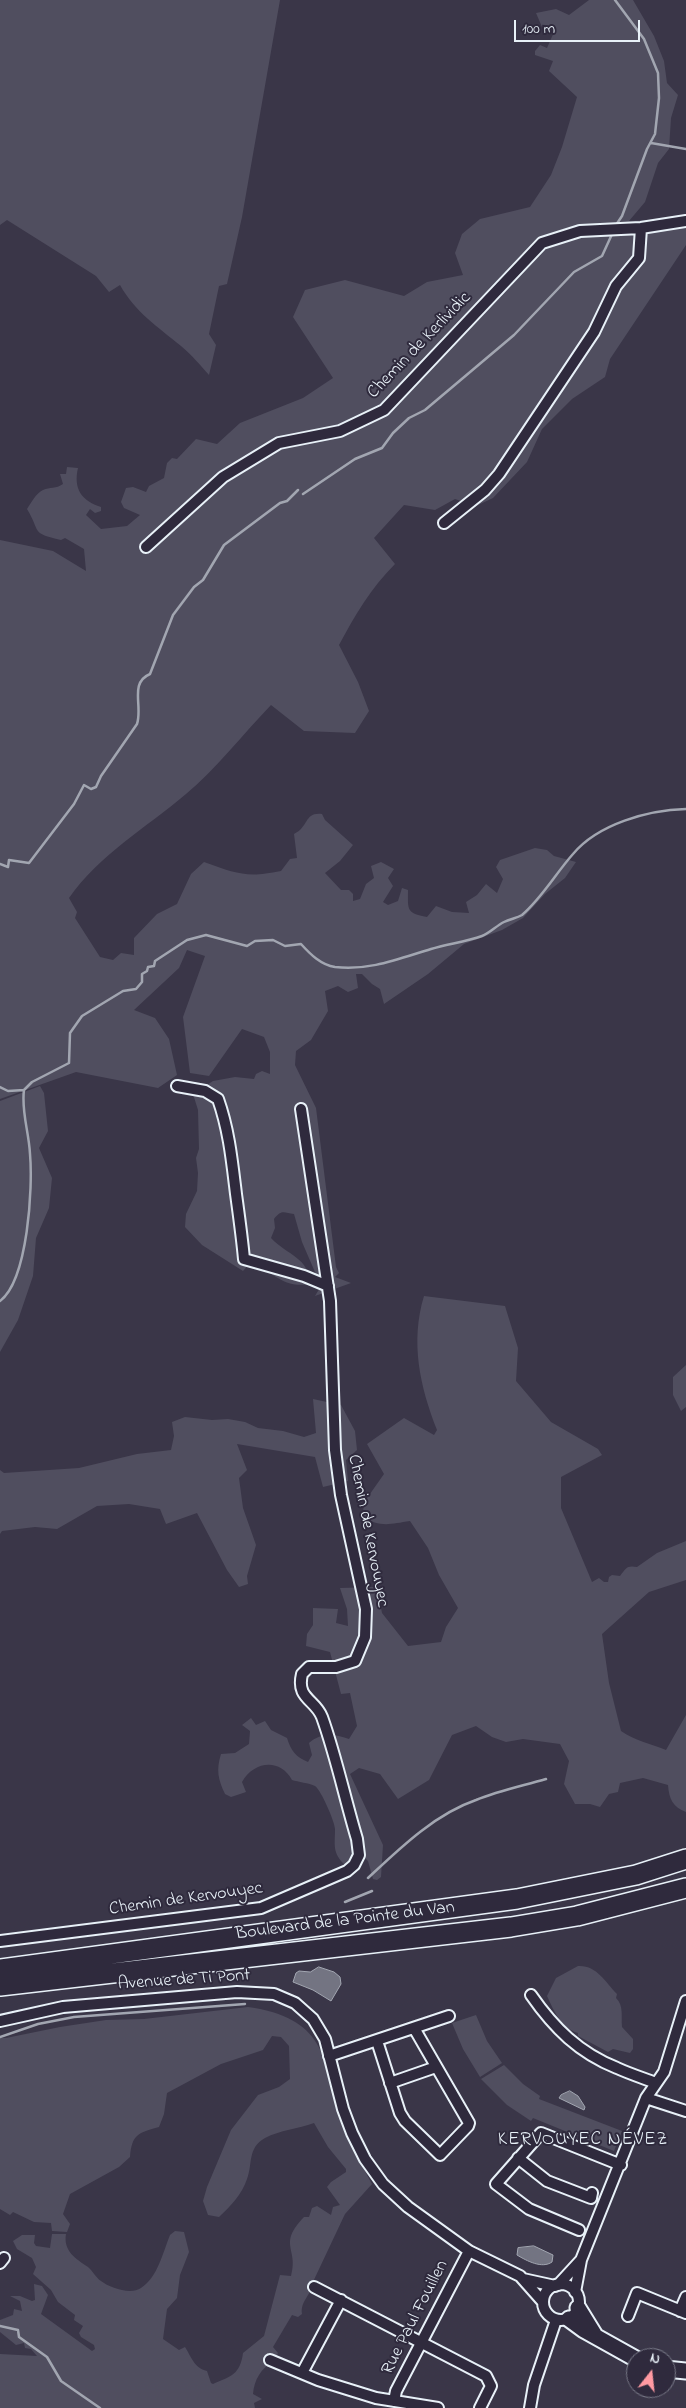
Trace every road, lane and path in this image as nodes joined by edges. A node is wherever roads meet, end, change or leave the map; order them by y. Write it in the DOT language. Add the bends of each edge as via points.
graph roads {
  1 [pos="686,221"];
  2 [pos="641,228"];
  3 [pos="444,523"];
  4 [pos="146,547"];
  5 [pos="177,1086"];
  6 [pos="301,1109"];
  7 [pos="328,1286"];
  8 [pos="686,1859"];
  9 [pos="686,1888"];
  10 [pos="0,1941"];
  11 [pos="0,1969"];
  12 [pos="0,1986"];
  13 [pos="531,1995"];
  14 [pos="686,2000"];
  15 [pos="449,2016"];
  16 [pos="0,2021"];
  17 [pos="414,2028"];
  18 [pos="377,2041"];
  19 [pos="329,2056"];
  20 [pos="436,2067"];
  21 [pos="390,2083"];
  22 [pos="656,2083"];
  23 [pos="646,2098"];
  24 [pos="686,2111"];
  25 [pos="518,2158"];
  26 [pos="621,2165"];
  27 [pos="592,2194"];
  28 [pos="579,2230"];
  29 [pos="469,2250"];
  30 [pos="581,2260"];
  31 [pos="523,2279"];
  32 [pos="557,2285"];
  33 [pos="314,2287"];
  34 [pos="576,2292"];
  35 [pos="686,2297"];
  36 [pos="340,2300"];
  37 [pos="543,2302"];
  38 [pos="683,2312"];
  39 [pos="568,2315"];
  40 [pos="628,2316"];
  41 [pos="422,2342"];
  42 [pos="626,2353"];
  43 [pos="270,2360"];
  44 [pos="302,2373"];
  45 [pos="394,2401"];
  46 [pos="438,2408"];
  47 [pos="480,2408"];
  48 [pos="530,2408"];
  1 -- 2 [label="street, Chemin de Kerlividic"];
  2 -- 3 [label="street" via="639,258 616,286 589,340 499,474 485,490"];
  2 -- 4 [label="street, Chemin de Kerlividic" via="580,231 542,243 384,410 340,432 270,447 223,477"];
  5 -- 7 [label="street" via="205,1091 218,1099 233,1163 244,1259"];
  6 -- 7 [label="street, Chemin de Kervouyec"];
  7 -- 10 [label="street, Chemin de Kervouyec" via="335,1450 367,1619 362,1649 355,1661 336,1667 309,1667 302,1674 301,1681 304,1698 321,1716 357,1839 357,1860 337,1876 261,1908"];
  8 -- 11 [label="highway, Boulevard de la Pointe du Van" via="636,1875 517,1898"];
  9 -- 12 [label="highway, Boulevard de la Pointe du Van" via="577,1916 511,1927"];
  13 -- 22 [label="street" via="555,2027 582,2051"];
  14 -- 22 [label="street" via="664,2072"];
  15 -- 17 [label="street"];
  16 -- 19 [label="street, Avenue de Ti Pont" via="81,2005 263,1992 289,2000 307,2012 322,2032"];
  17 -- 18 [label="street"];
  17 -- 20 [label="street"];
  18 -- 19 [label="street"];
  18 -- 21 [label="street"];
  19 -- 29 [label="street, Avenue de Ti Pont" via="346,2118 371,2168 399,2200"];
  20 -- 21 [label="street"];
  20 -- 21 [label="street" via="469,2125 440,2155 405,2121"];
  22 -- 23 [label="street"];
  23 -- 24 [label="street"];
  23 -- 26 [label="street"];
  25 -- 26 [label="street" via="541,2132"];
  25 -- 27 [label="street" via="548,2181 591,2198"];
  25 -- 28 [label="street" via="496,2184 529,2209"];
  26 -- 30 [label="street"];
  29 -- 31 [label="street, Avenue de Ti Pont"];
  29 -- 41 [label="street, Rue Paul Fouillen"];
  30 -- 32 [label="street"];
  30 -- 34 [label="street"];
  31 -- 32 [label="street, Avenue de Ti Pont"];
  31 -- 37 [label="street, Avenue de Ti Pont"];
  32 -- 34 [label="street" via="568,2286"];
  32 -- 37 [label="street" via="546,2293"];
  33 -- 36 [label="street"];
  34 -- 39 [label="street" via="579,2300"];
  35 -- 38 [label="street"];
  36 -- 41 [label="street"];
  36 -- 44 [label="street"];
  37 -- 39 [label="street" via="546,2312"];
  38 -- 40 [label="street" via="637,2293"];
  39 -- 42 [label="street"];
  39 -- 48 [label="street" via="534,2385"];
  41 -- 45 [label="street, Rue Paul Fouillen"];
  41 -- 47 [label="street" via="488,2378 491,2386"];
  43 -- 44 [label="street"];
  44 -- 45 [label="street" via="348,2390"];
  45 -- 46 [label="street"];
}
